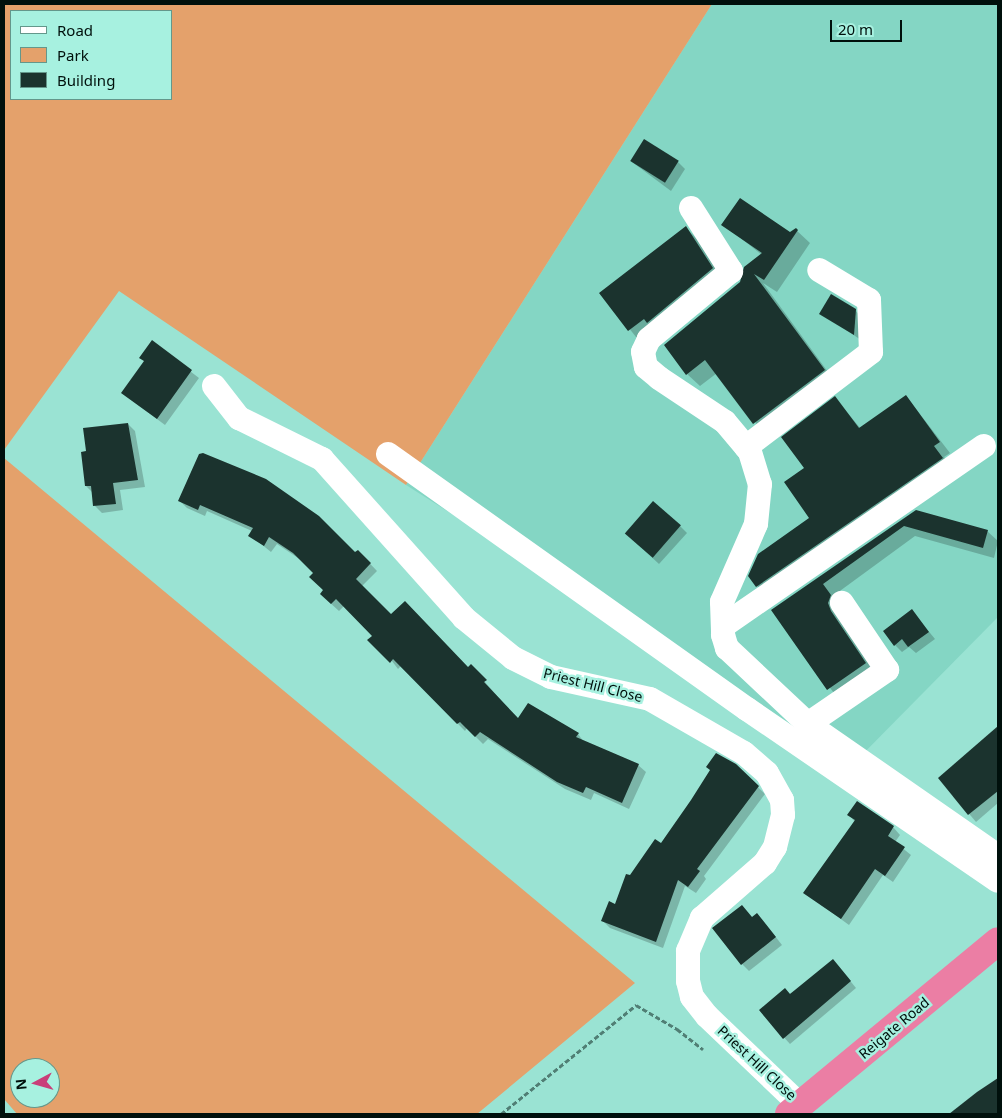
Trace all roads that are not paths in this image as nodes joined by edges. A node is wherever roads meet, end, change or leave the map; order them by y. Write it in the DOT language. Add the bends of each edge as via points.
graph roads {
  1 [pos="691,208"];
  2 [pos="819,270"];
  3 [pos="214,386"];
  4 [pos="984,446"];
  5 [pos="746,447"];
  6 [pos="388,454"];
  7 [pos="842,603"];
  8 [pos="723,626"];
  9 [pos="808,724"];
  10 [pos="998,856"];
  11 [pos="998,880"];
  12 [pos="998,941"];
  13 [pos="795,1110"];
  1 -- 5 [label="street" via="732,271 649,339 644,352 646,367 725,422"];
  2 -- 5 [label="street" via="869,300 871,352"];
  3 -- 13 [label="street, Priest Hill Close" via="239,418 322,459 464,618 513,658 551,677 650,699 736,748 767,773 782,800 783,815 775,847 765,863 702,918 688,951 688,981 692,997 707,1016"];
  4 -- 8 [label="street"];
  5 -- 8 [label="street" via="760,484 756,524 722,602"];
  6 -- 11 [label="street" via="747,709"];
  7 -- 9 [label="street" via="887,670"];
  8 -- 9 [label="street" via="727,648"];
  9 -- 10 [label="street"];
  12 -- 13 [label="highway, Reigate Road"];
}
